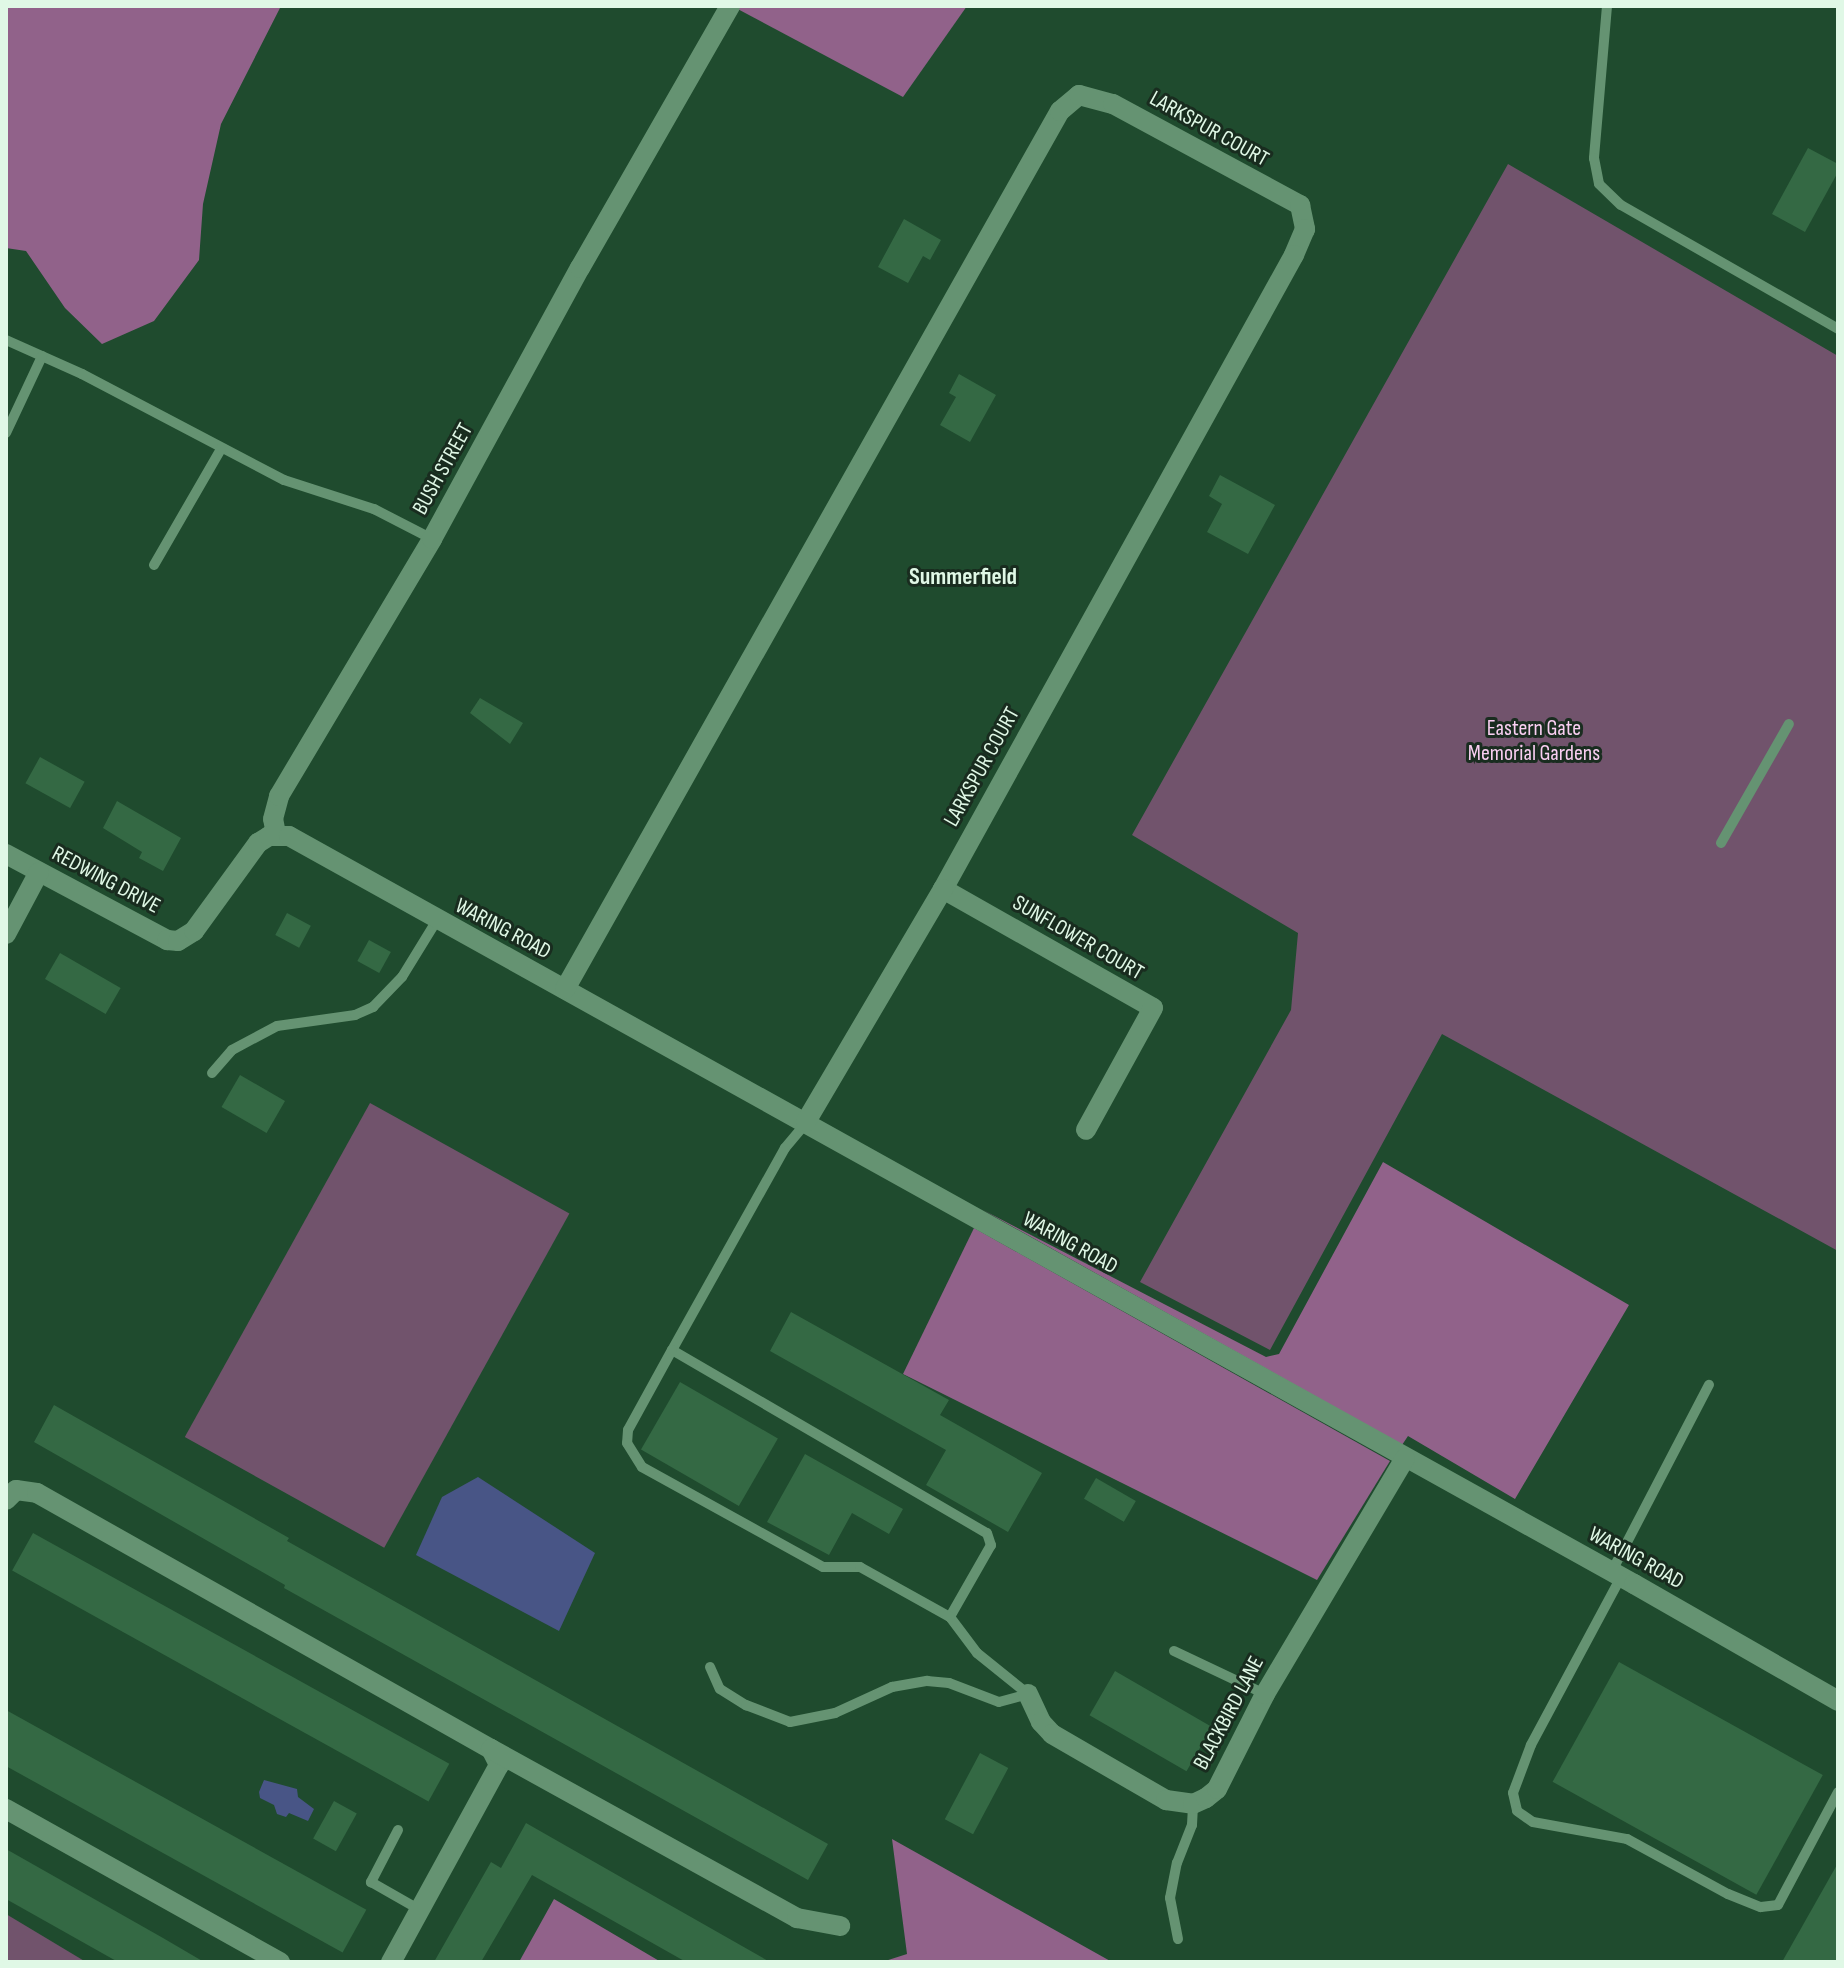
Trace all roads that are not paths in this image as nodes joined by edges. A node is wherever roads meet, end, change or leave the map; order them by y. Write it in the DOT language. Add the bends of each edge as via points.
graph roads {
  1 [pos="730,6"];
  2 [pos="1607,6"];
  3 [pos="1838,329"];
  4 [pos="6,340"];
  5 [pos="42,356"];
  6 [pos="6,433"];
  7 [pos="221,449"];
  8 [pos="432,539"];
  9 [pos="154,565"];
  10 [pos="1789,724"];
  11 [pos="276,834"];
  12 [pos="1721,843"];
  13 [pos="6,854"];
  14 [pos="39,872"];
  15 [pos="943,889"];
  16 [pos="437,920"];
  17 [pos="6,934"];
  18 [pos="565,989"];
  19 [pos="212,1073"];
  20 [pos="806,1122"];
  21 [pos="1086,1130"];
  22 [pos="672,1350"];
  23 [pos="1709,1385"];
  24 [pos="1405,1458"];
  25 [pos="6,1500"];
  26 [pos="1616,1574"];
  27 [pos="950,1617"];
  28 [pos="1174,1651"];
  29 [pos="710,1667"];
  30 [pos="1028,1694"];
  31 [pos="1265,1694"];
  32 [pos="1838,1701"];
  33 [pos="491,1749"];
  34 [pos="1838,1792"];
  35 [pos="1193,1804"];
  36 [pos="6,1809"];
  37 [pos="398,1830"];
  38 [pos="420,1910"];
  39 [pos="840,1926"];
  40 [pos="1178,1939"];
  41 [pos="280,1962"];
  42 [pos="391,1962"];
  1 -- 8 [label="street, BUSH STREET"];
  2 -- 3 [label="lane" via="1594,158 1599,184 1621,205"];
  4 -- 5 [label="lane"];
  5 -- 6 [label="lane"];
  5 -- 7 [label="lane"];
  7 -- 8 [label="lane" via="313,491 374,509"];
  7 -- 9 [label="lane"];
  8 -- 11 [label="street, BUSH STREET" via="279,796 273,819"];
  10 -- 12 [label="lane"];
  11 -- 14 [label="street, REDWING DRIVE" via="258,843 186,938 167,940"];
  11 -- 16 [label="street, WARING ROAD" via="289,836"];
  13 -- 14 [label="street, REDWING DRIVE"];
  14 -- 17 [label="street"];
  15 -- 18 [label="street, LARKSPUR COURT" via="1305,229 1300,205 1113,104 1079,95 1060,111"];
  15 -- 20 [label="street, LARKSPUR COURT"];
  15 -- 21 [label="street, SUNFLOWER COURT" via="1153,1008"];
  16 -- 18 [label="street, WARING ROAD"];
  16 -- 19 [label="lane" via="402,977 373,1007 355,1015 277,1026 232,1050"];
  18 -- 20 [label="street, WARING ROAD"];
  20 -- 22 [label="lane" via="785,1148"];
  20 -- 24 [label="street, WARING ROAD"];
  22 -- 27 [label="lane" via="987,1533 991,1545"];
  22 -- 27 [label="lane" via="628,1430 627,1443 642,1467 823,1567 860,1567"];
  23 -- 26 [label="lane"];
  24 -- 26 [label="street, WARING ROAD"];
  24 -- 31 [label="street, BLACKBIRD LANE"];
  25 -- 33 [label="street" via="16,1490 37,1493"];
  26 -- 32 [label="street, WARING ROAD"];
  26 -- 34 [label="lane" via="1531,1745 1513,1793 1517,1811 1533,1822 1627,1839 1761,1907 1778,1905"];
  27 -- 30 [label="lane" via="977,1653"];
  28 -- 31 [label="lane"];
  29 -- 30 [label="lane" via="720,1689 790,1722 835,1713 892,1687 927,1681 949,1683 999,1702"];
  30 -- 35 [label="street" via="1052,1734 1166,1800"];
  31 -- 35 [label="street, BLACKBIRD LANE" via="1217,1789"];
  33 -- 38 [label="street" via="499,1765"];
  33 -- 39 [label="street" via="797,1918"];
  35 -- 40 [label="lane" via="1192,1825 1170,1898"];
  36 -- 41 [label="street"];
  37 -- 38 [label="lane" via="371,1882"];
  38 -- 42 [label="street"];
}
